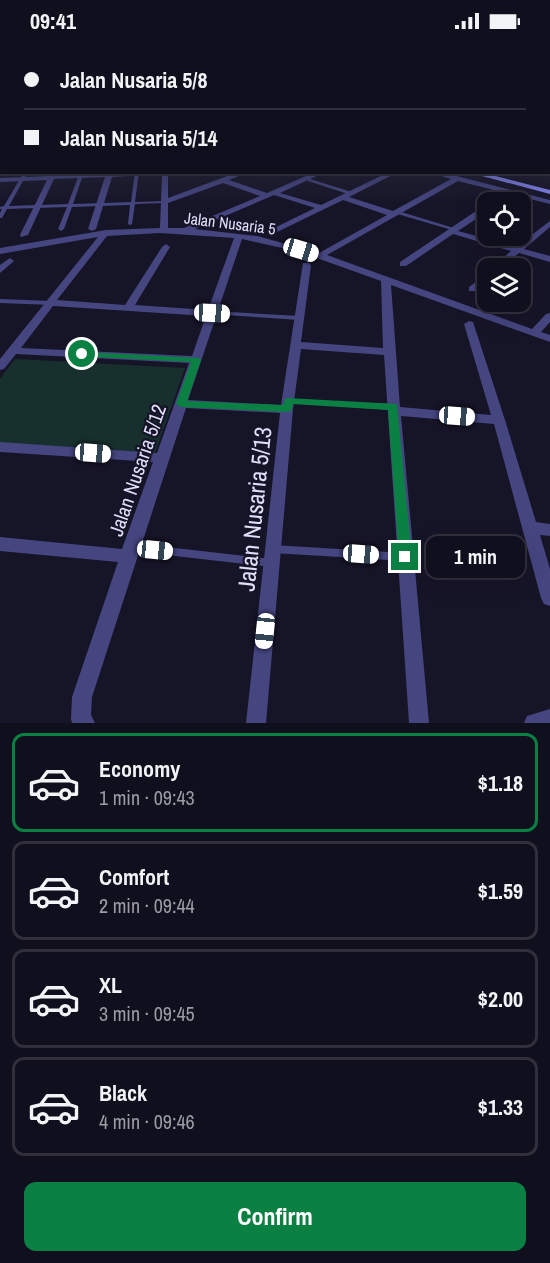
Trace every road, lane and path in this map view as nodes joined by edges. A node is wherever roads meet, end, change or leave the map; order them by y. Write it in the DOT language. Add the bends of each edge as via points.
graph roads {
  1 [pos="109,174"];
  2 [pos="137,174"];
  3 [pos="167,174"];
  4 [pos="240,174"];
  5 [pos="318,174"];
  6 [pos="391,174"];
  7 [pos="438,174"];
  8 [pos="478,174"];
  9 [pos="499,174"];
  10 [pos="52,175"];
  11 [pos="81,175"];
  12 [pos="24,176"];
  13 [pos="307,179"];
  14 [pos="456,179"];
  15 [pos="0,180"];
  16 [pos="224,181"];
  17 [pos="550,186"];
  18 [pos="505,192"];
  19 [pos="550,192"];
  20 [pos="353,194"];
  21 [pos="271,195"];
  22 [pos="344,198"];
  23 [pos="531,198"];
  24 [pos="133,202"];
  25 [pos="165,202"];
  26 [pos="550,202"];
  27 [pos="100,203"];
  28 [pos="69,205"];
  29 [pos="38,206"];
  30 [pos="2,208"];
  31 [pos="322,208"];
  32 [pos="395,213"];
  33 [pos="477,214"];
  34 [pos="0,217"];
  35 [pos="550,223"];
  36 [pos="130,224"];
  37 [pos="61,229"];
  38 [pos="92,229"];
  39 [pos="164,230"];
  40 [pos="452,230"];
  41 [pos="184,231"];
  42 [pos="275,231"];
  43 [pos="106,232"];
  44 [pos="24,235"];
  45 [pos="239,236"];
  46 [pos="166,247"];
  47 [pos="519,250"];
  48 [pos="0,251"];
  49 [pos="320,256"];
  50 [pos="509,258"];
  51 [pos="550,259"];
  52 [pos="10,261"];
  53 [pos="403,264"];
  54 [pos="306,265"];
  55 [pos="0,270"];
  56 [pos="386,280"];
  57 [pos="477,285"];
  58 [pos="472,289"];
  59 [pos="0,301"];
  60 [pos="52,303"];
  61 [pos="129,306"];
  62 [pos="212,313"];
  63 [pos="550,316"];
  64 [pos="300,318"];
  65 [pos="469,324"];
  66 [pos="534,333"];
  67 [pos="550,339"];
  68 [pos="296,345"];
  69 [pos="13,351"];
  70 [pos="389,352"];
  71 [pos="196,360"];
  72 [pos="0,367"];
  73 [pos="181,404"];
  74 [pos="288,405"];
  75 [pos="394,409"];
  76 [pos="499,420"];
  77 [pos="0,447"];
  78 [pos="162,458"];
  79 [pos="529,528"];
  80 [pos="550,530"];
  81 [pos="0,544"];
  82 [pos="130,552"];
  83 [pos="272,556"];
  84 [pos="405,557"];
  85 [pos="550,598"];
  86 [pos="550,719"];
  87 [pos="83,721"];
  88 [pos="256,723"];
  89 [pos="419,723"];
  90 [pos="534,723"];
  1 -- 2 [label="street"];
  1 -- 11 [label="street"];
  1 -- 27 [label="street"];
  2 -- 24 [label="lane"];
  3 -- 25 [label="street"];
  4 -- 16 [label="street"];
  5 -- 13 [label="street"];
  6 -- 20 [label="street"];
  7 -- 14 [label="street"];
  8 -- 19 [label="main road"];
  9 -- 17 [label="main road"];
  10 -- 11 [label="street"];
  10 -- 12 [label="street"];
  10 -- 29 [label="street"];
  11 -- 28 [label="lane"];
  12 -- 15 [label="street"];
  12 -- 30 [label="lane"];
  13 -- 20 [label="lane"];
  13 -- 21 [label="street"];
  14 -- 18 [label="street"];
  14 -- 32 [label="street"];
  16 -- 21 [label="street"];
  16 -- 25 [label="street"];
  20 -- 22 [label="street"];
  21 -- 31 [label="street"];
  21 -- 41 [label="street"];
  22 -- 31 [label="street"];
  22 -- 32 [label="street"];
  23 -- 26 [label="street"];
  24 -- 25 [label="lane"];
  24 -- 27 [label="lane"];
  24 -- 36 [label="lane"];
  25 -- 39 [label="street"];
  27 -- 28 [label="lane"];
  27 -- 38 [label="street"];
  28 -- 29 [label="lane"];
  28 -- 37 [label="lane"];
  29 -- 30 [label="lane"];
  29 -- 44 [label="street"];
  30 -- 34 [label="lane"];
  31 -- 42 [label="street"];
  32 -- 40 [label="lane"];
  32 -- 49 [label="street"];
  33 -- 40 [label="street"];
  35 -- 47 [label="street"];
  39 -- 41 [label="street, Jalan Nusaria 5"];
  39 -- 43 [label="street, Jalan Nusaria 5"];
  40 -- 47 [label="street"];
  40 -- 53 [label="street"];
  41 -- 45 [label="street, Jalan Nusaria 5"];
  43 -- 48 [label="street, Jalan Nusaria 5"];
  43 -- 60 [label="street"];
  45 -- 49 [label="street, Jalan Nusaria 5"];
  45 -- 62 [label="street, Jalan Nusaria 5/12"];
  46 -- 61 [label="street"];
  47 -- 50 [label="street"];
  47 -- 51 [label="street"];
  49 -- 56 [label="street, Jalan Nusaria 5"];
  52 -- 55 [label="street"];
  54 -- 64 [label="street, Jalan Nusaria 5/13"];
  56 -- 66 [label="street, Jalan Nusaria 5"];
  56 -- 70 [label="street"];
  57 -- 58 [label="street"];
  59 -- 60 [label="lane"];
  60 -- 61 [label="street"];
  60 -- 69 [label="street"];
  61 -- 62 [label="street"];
  62 -- 64 [label="lane"];
  62 -- 71 [label="street, Jalan Nusaria 5/12"];
  63 -- 66 [label="street"];
  64 -- 68 [label="street, Jalan Nusaria 5/13"];
  65 -- 76 [label="street"];
  66 -- 67 [label="street, Jalan Nusaria 5"];
  68 -- 70 [label="street"];
  68 -- 74 [label="street, Jalan Nusaria 5/13"];
  69 -- 71 [label="street"];
  69 -- 72 [label="street"];
  70 -- 75 [label="street"];
  71 -- 73 [label="street, Jalan Nusaria 5/12"];
  73 -- 74 [label="street"];
  73 -- 78 [label="street, Jalan Nusaria 5/12"];
  74 -- 75 [label="lane"];
  74 -- 83 [label="street, Jalan Nusaria 5/13"];
  75 -- 76 [label="street"];
  75 -- 84 [label="street"];
  76 -- 79 [label="street"];
  77 -- 78 [label="street"];
  78 -- 82 [label="street, Jalan Nusaria 5/12"];
  79 -- 80 [label="street"];
  79 -- 85 [label="street"];
  81 -- 82 [label="street"];
  82 -- 83 [label="lane"];
  82 -- 87 [label="street, Jalan Nusaria 5/12" via="82,697"];
  83 -- 84 [label="lane"];
  83 -- 88 [label="street, Jalan Nusaria 5/13"];
  84 -- 89 [label="street"];
  86 -- 90 [label="street"];
}
